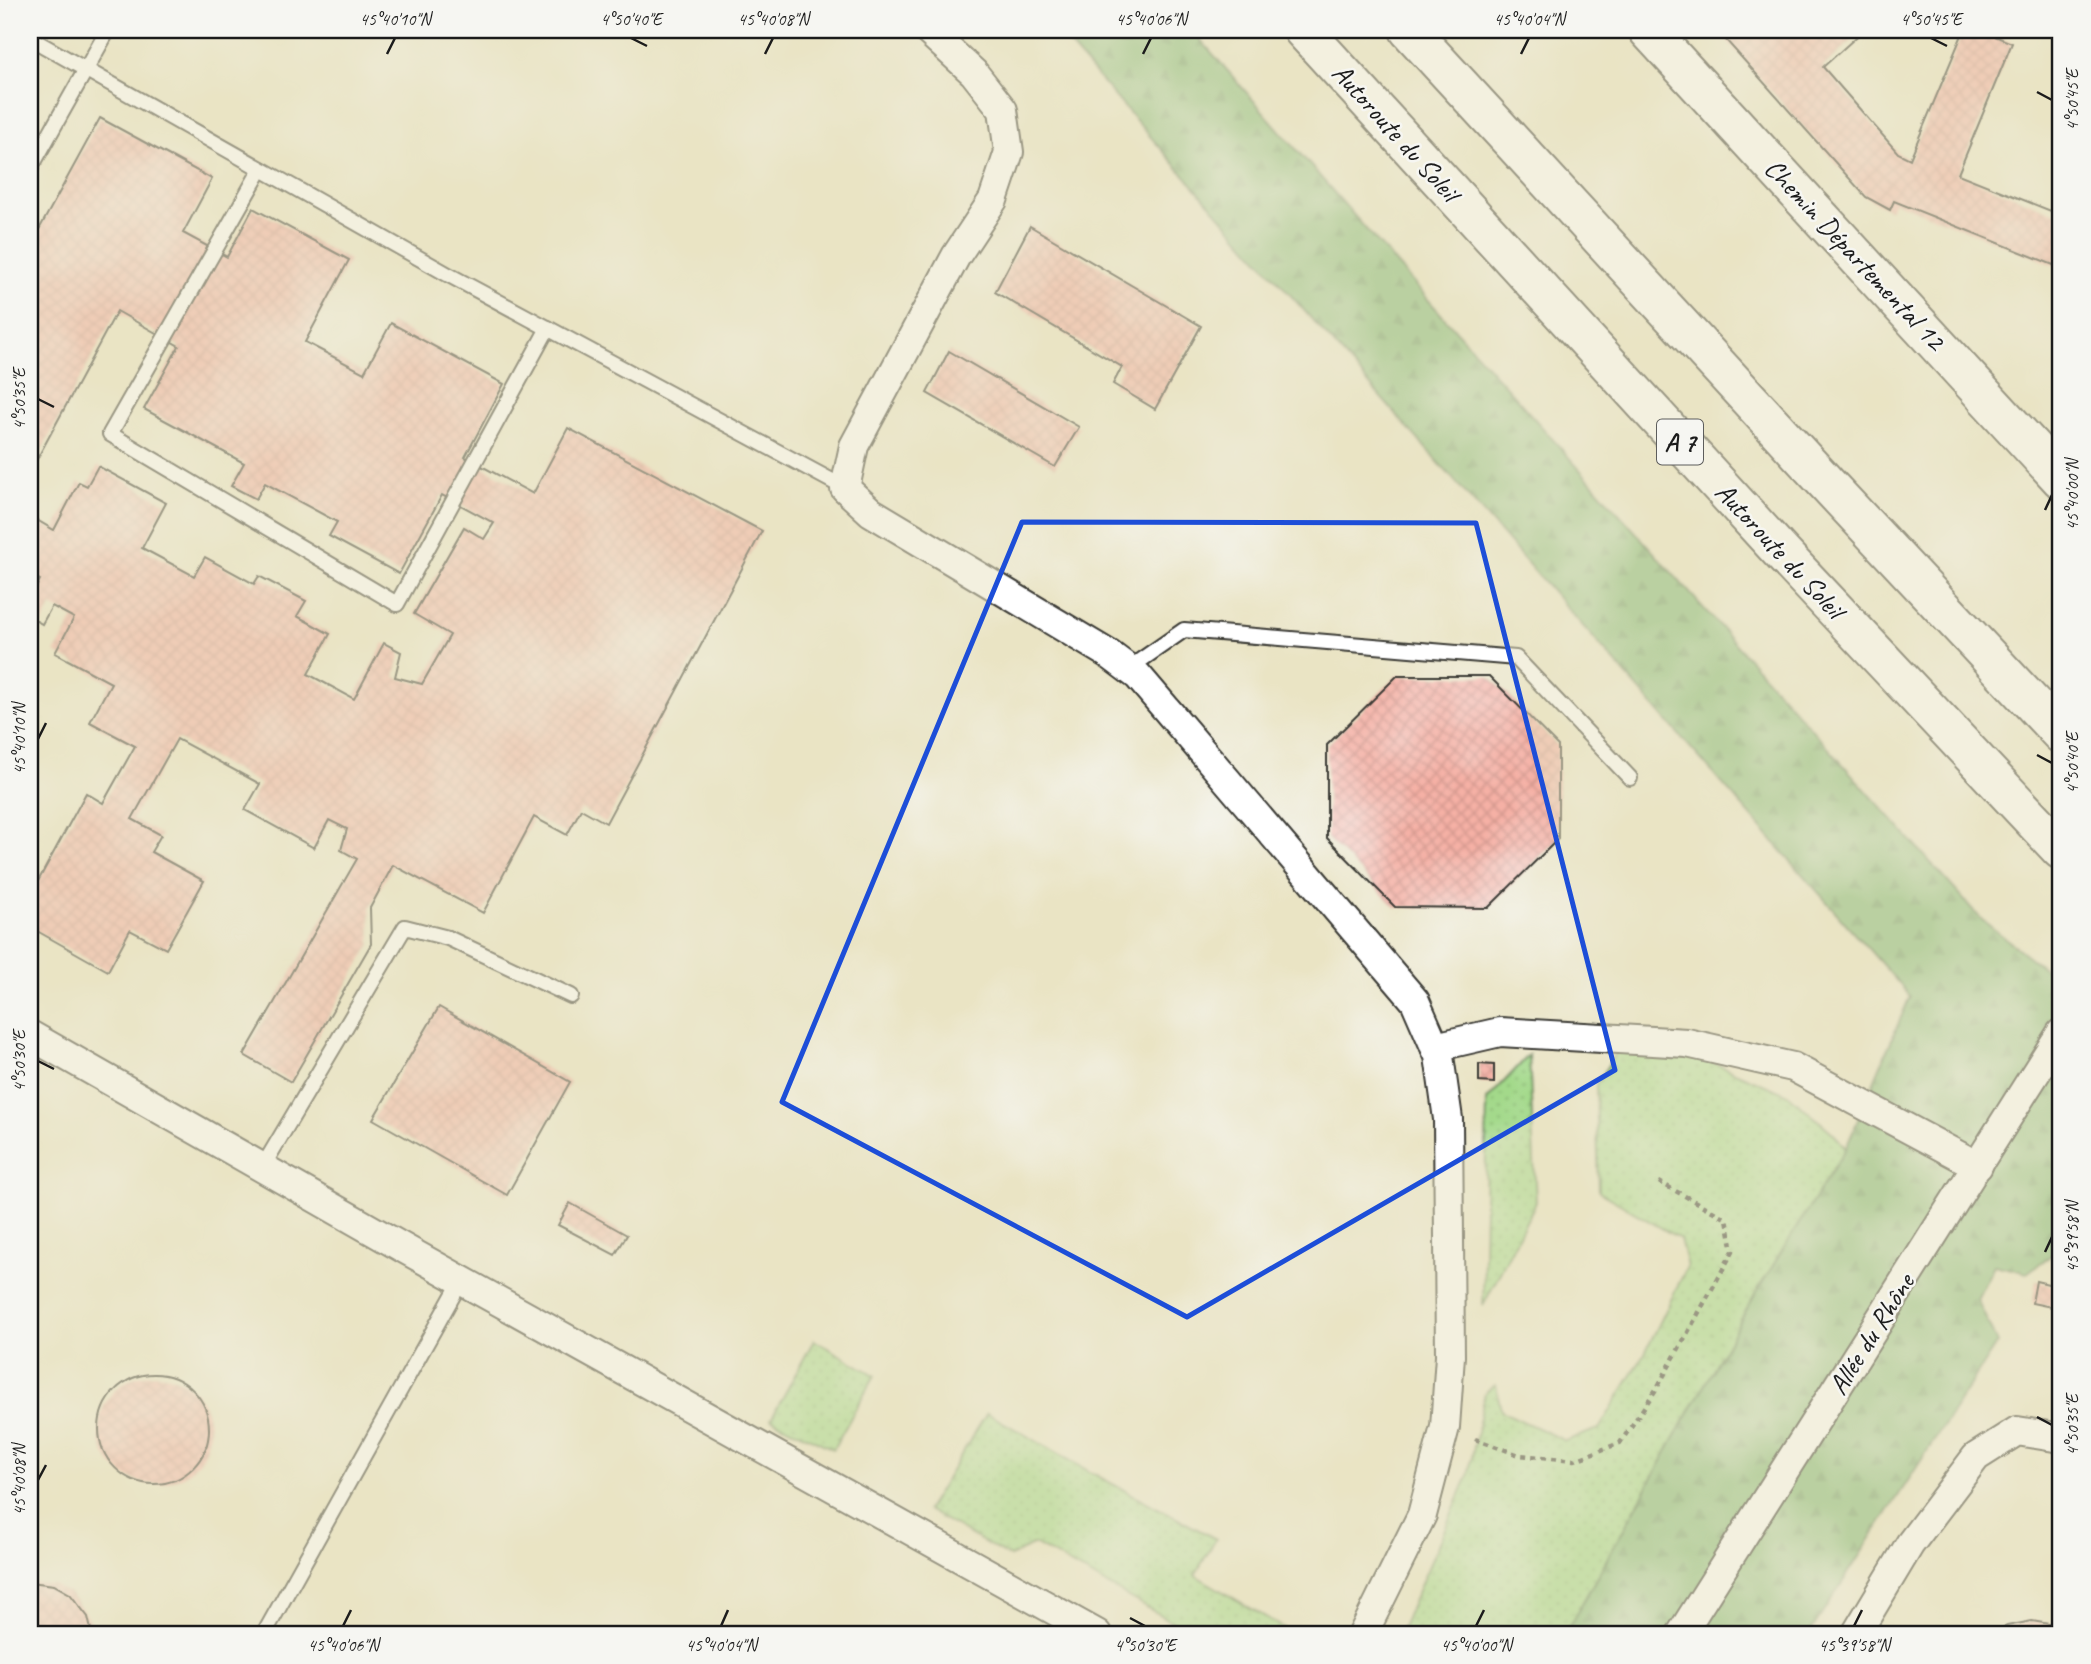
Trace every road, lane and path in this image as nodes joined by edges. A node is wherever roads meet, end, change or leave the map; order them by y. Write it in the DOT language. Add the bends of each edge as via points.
graph roads {
  1 [pos="108,30"];
  2 [pos="927,30"];
  3 [pos="1303,30"];
  4 [pos="1409,30"];
  5 [pos="1648,30"];
  6 [pos="30,38"];
  7 [pos="86,69"];
  8 [pos="30,169"];
  9 [pos="261,169"];
  10 [pos="548,328"];
  11 [pos="2061,478"];
  12 [pos="845,488"];
  13 [pos="1128,669"];
  14 [pos="2061,734"];
  15 [pos="1630,778"];
  16 [pos="2061,850"];
  17 [pos="571,996"];
  18 [pos="2061,1033"];
  19 [pos="30,1035"];
  20 [pos="1435,1047"];
  21 [pos="1978,1166"];
  22 [pos="262,1167"];
  23 [pos="1659,1182"];
  24 [pos="461,1281"];
  25 [pos="1445,1427"];
  26 [pos="2061,1438"];
  27 [pos="264,1634"];
  28 [pos="1097,1634"];
  29 [pos="1363,1634"];
  30 [pos="1681,1634"];
  31 [pos="1856,1634"];
  1 -- 7 [label="lane"];
  2 -- 12 [label="street" via="974,73 1003,110 1009,152 993,200 956,256 854,446"];
  3 -- 16 [label="main road, Autoroute du Soleil / A 7"];
  4 -- 14 [label="main road"];
  5 -- 11 [label="main road, Chemin Départemental 12"];
  6 -- 7 [label="lane"];
  7 -- 8 [label="lane"];
  7 -- 9 [label="lane"];
  9 -- 10 [label="lane"];
  9 -- 10 [label="lane" via="110,434 397,604"];
  10 -- 12 [label="lane"];
  12 -- 13 [label="street" via="871,512"];
  13 -- 15 [label="lane" via="1184,630 1516,658"];
  13 -- 20 [label="street" via="1415,1000"];
  17 -- 22 [label="lane" via="448,938 405,927"];
  18 -- 21 [label="street, Allée du Rhône"];
  19 -- 22 [label="street"];
  20 -- 21 [label="street" via="1500,1032 1686,1043 1793,1067"];
  20 -- 25 [label="street" via="1448,1119 1450,1356"];
  21 -- 30 [label="street, Allée du Rhône"];
  22 -- 24 [label="street"];
  23 -- 25 [label="path" via="1727,1219 1733,1251 1657,1388 1620,1443 1576,1460 1519,1455"];
  24 -- 27 [label="lane"];
  24 -- 28 [label="street"];
  25 -- 29 [label="street" via="1422,1515"];
  26 -- 31 [label="street" via="2017,1432 1976,1457 1910,1544"];
}
